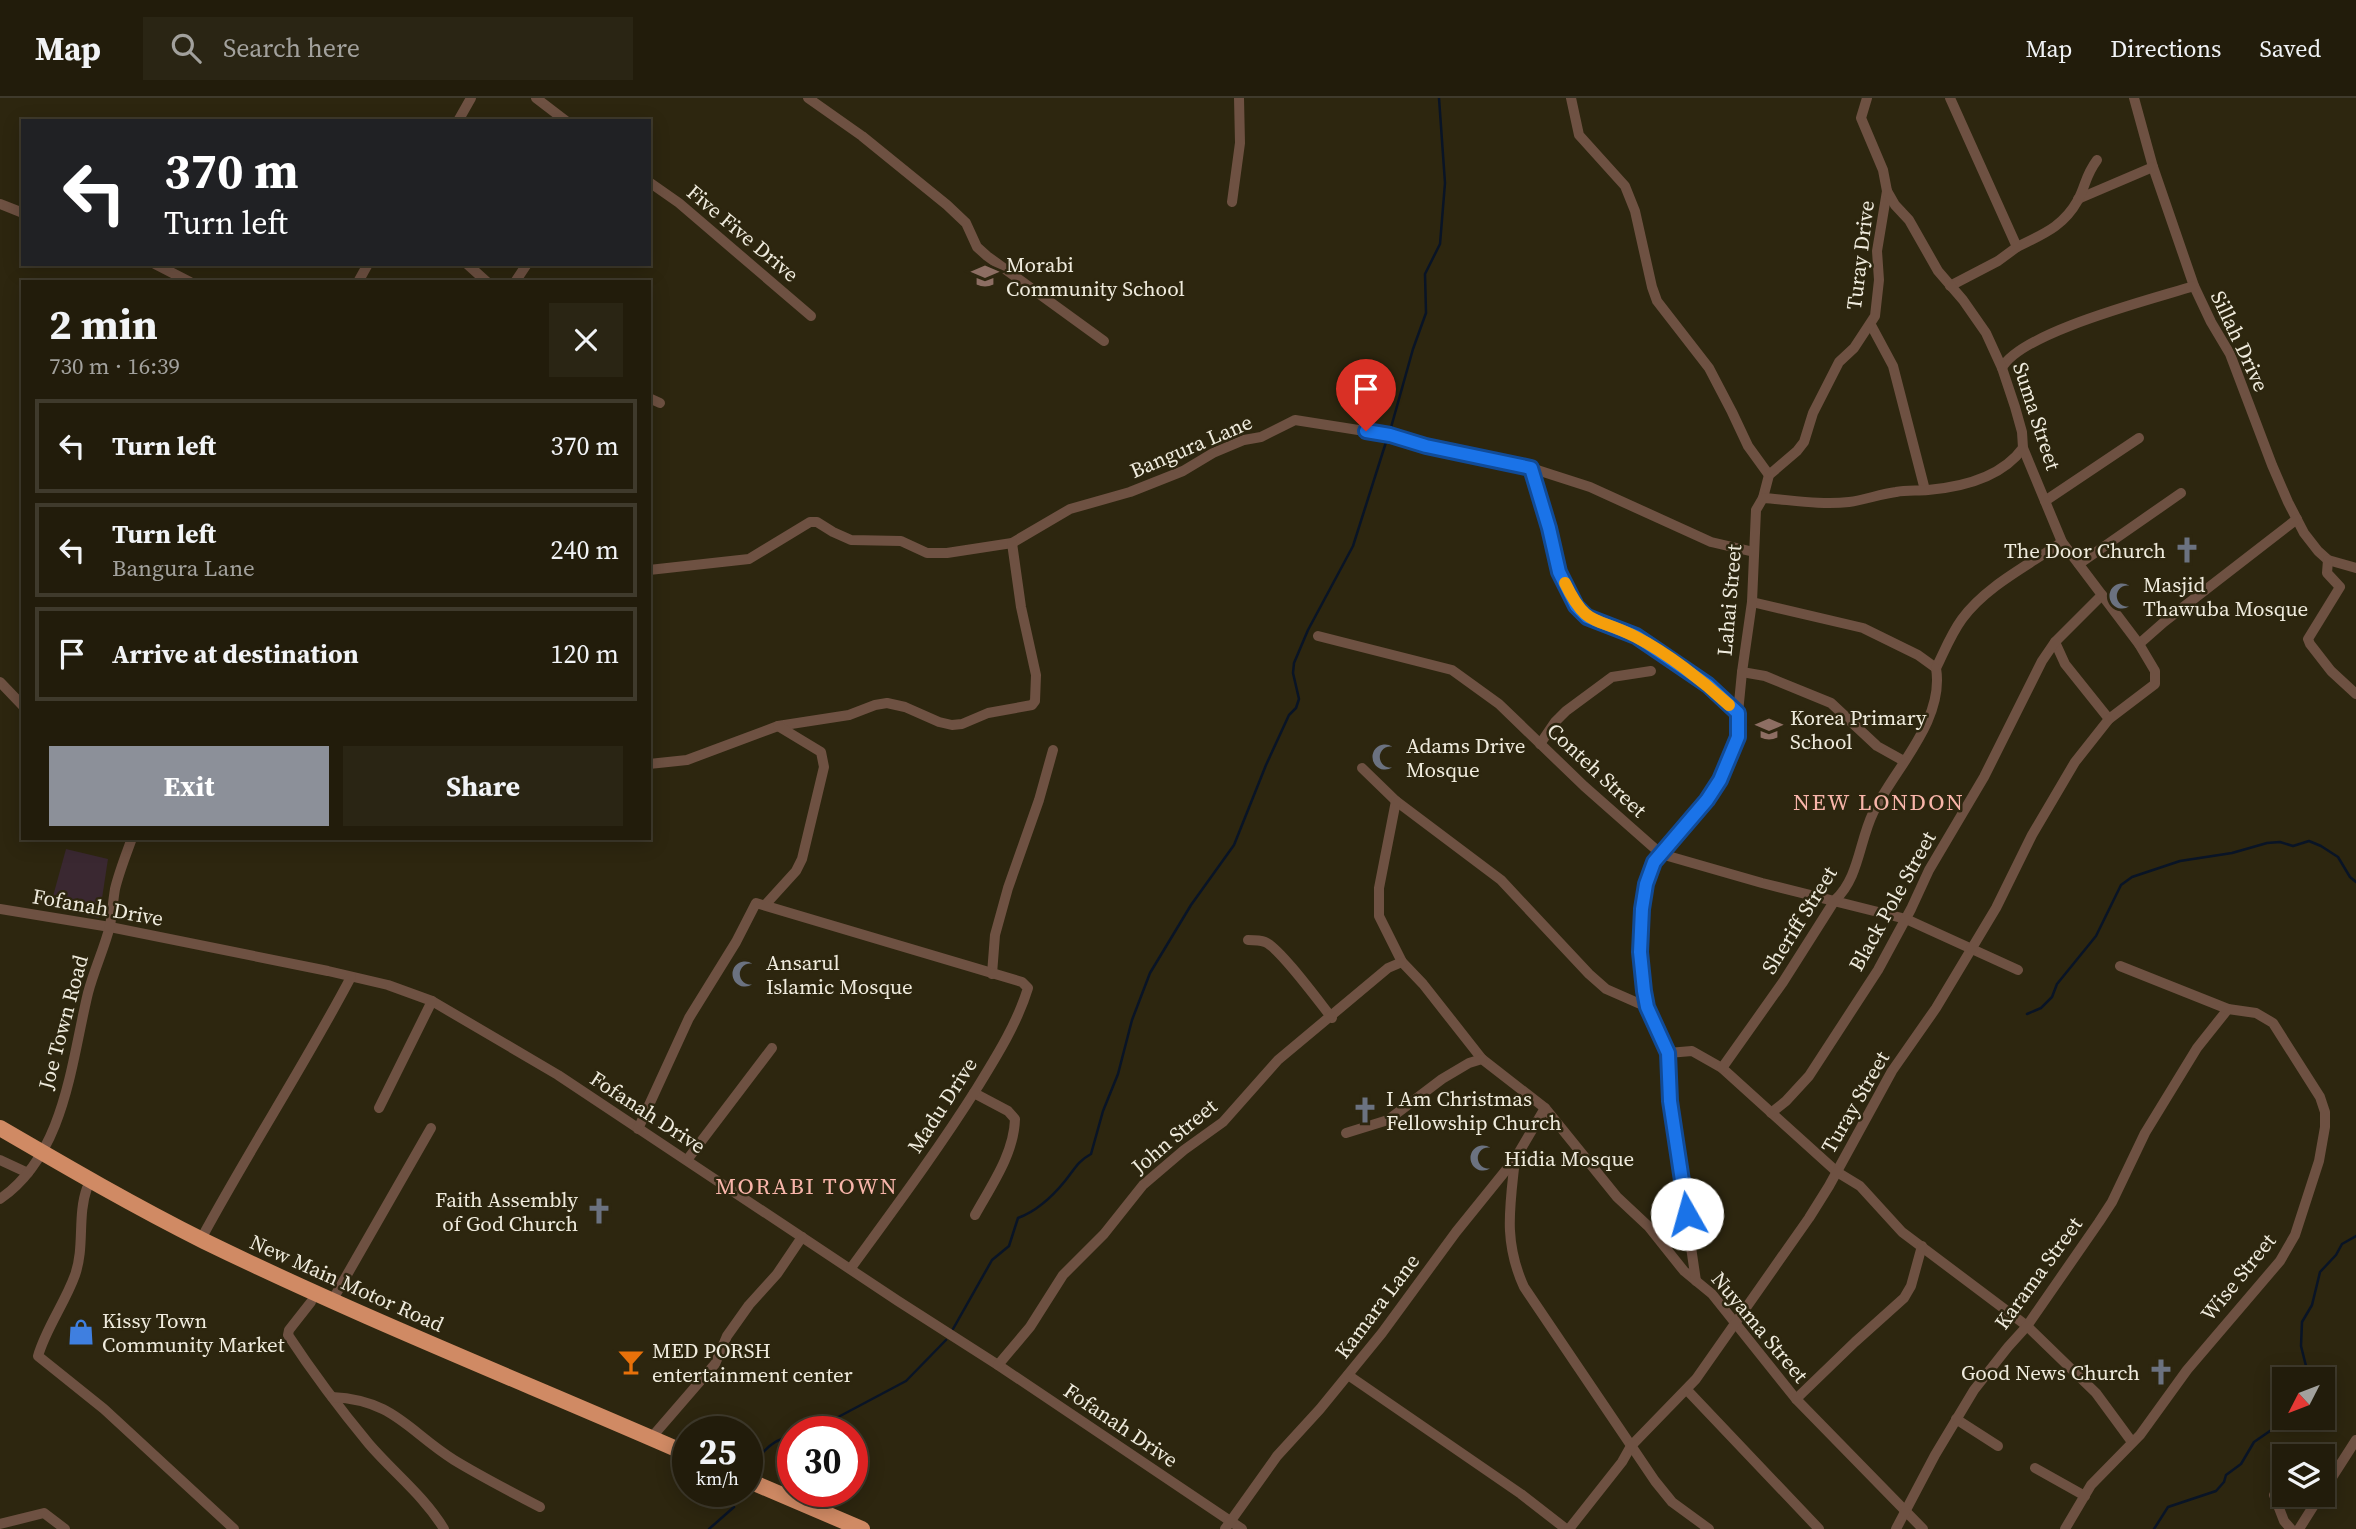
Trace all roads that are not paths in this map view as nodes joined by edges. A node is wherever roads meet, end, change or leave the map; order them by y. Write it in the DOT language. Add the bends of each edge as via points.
graph roads {
  1 [pos="471,98"];
  2 [pos="536,98"];
  3 [pos="808,98"];
  4 [pos="1238,98"];
  5 [pos="1571,98"];
  6 [pos="1867,98"];
  7 [pos="1950,98"];
  8 [pos="2134,98"];
  9 [pos="459,119"];
  10 [pos="563,119"];
  11 [pos="2097,160"];
  12 [pos="2153,167"];
  13 [pos="651,183"];
  14 [pos="1887,191"];
  15 [pos="2078,199"];
  16 [pos="1232,202"];
  17 [pos="0,204"];
  18 [pos="21,212"];
  19 [pos="2017,247"];
  20 [pos="159,266"];
  21 [pos="469,266"];
  22 [pos="186,280"];
  23 [pos="485,280"];
  24 [pos="1950,286"];
  25 [pos="2194,286"];
  26 [pos="811,316"];
  27 [pos="1871,324"];
  28 [pos="1104,341"];
  29 [pos="2002,368"];
  30 [pos="651,399"];
  31 [pos="660,404"];
  32 [pos="2140,438"];
  33 [pos="2023,448"];
  34 [pos="1531,468"];
  35 [pos="1769,475"];
  36 [pos="1925,491"];
  37 [pos="2181,493"];
  38 [pos="1763,498"];
  39 [pos="2045,501"];
  40 [pos="2297,519"];
  41 [pos="2062,542"];
  42 [pos="1012,543"];
  43 [pos="1754,552"];
  44 [pos="2328,560"];
  45 [pos="2079,564"];
  46 [pos="2356,568"];
  47 [pos="651,570"];
  48 [pos="2102,595"];
  49 [pos="1752,602"];
  50 [pos="1318,636"];
  51 [pos="2055,642"];
  52 [pos="2139,644"];
  53 [pos="1936,668"];
  54 [pos="1651,671"];
  55 [pos="1742,672"];
  56 [pos="0,682"];
  57 [pos="2155,684"];
  58 [pos="2356,694"];
  59 [pos="21,704"];
  60 [pos="1738,713"];
  61 [pos="2109,719"];
  62 [pos="778,726"];
  63 [pos="1540,744"];
  64 [pos="1053,750"];
  65 [pos="1904,761"];
  66 [pos="651,764"];
  67 [pos="1362,768"];
  68 [pos="1396,801"];
  69 [pos="131,840"];
  70 [pos="1661,854"];
  71 [pos="1835,900"];
  72 [pos="766,904"];
  73 [pos="0,909"];
  74 [pos="1906,919"];
  75 [pos="110,926"];
  76 [pos="1248,940"];
  77 [pos="1970,948"];
  78 [pos="1402,962"];
  79 [pos="2120,966"];
  80 [pos="2018,970"];
  81 [pos="992,974"];
  82 [pos="351,977"];
  83 [pos="432,1001"];
  84 [pos="1647,1007"];
  85 [pos="2228,1009"];
  86 [pos="1332,1018"];
  87 [pos="772,1048"];
  88 [pos="1668,1053"];
  89 [pos="1482,1059"];
  90 [pos="1722,1068"];
  91 [pos="974,1093"];
  92 [pos="379,1108"];
  93 [pos="1545,1108"];
  94 [pos="1771,1113"];
  95 [pos="0,1128"];
  96 [pos="431,1128"];
  97 [pos="639,1129"];
  98 [pos="1346,1133"];
  99 [pos="0,1138"];
  100 [pos="1515,1159"];
  101 [pos="0,1160"];
  102 [pos="687,1160"];
  103 [pos="36,1162"];
  104 [pos="1837,1172"];
  105 [pos="87,1188"];
  106 [pos="0,1199"];
  107 [pos="975,1215"];
  108 [pos="802,1237"];
  109 [pos="201,1239"];
  110 [pos="1922,1246"];
  111 [pos="850,1268"];
  112 [pos="1696,1281"];
  113 [pos="332,1301"];
  114 [pos="311,1302"];
  115 [pos="1736,1322"];
  116 [pos="2027,1326"];
  117 [pos="998,1365"];
  118 [pos="1348,1375"];
  119 [pos="1687,1390"];
  120 [pos="332,1397"];
  121 [pos="1796,1399"];
  122 [pos="1956,1419"];
  123 [pos="651,1438"];
  124 [pos="2356,1440"];
  125 [pos="2132,1442"];
  126 [pos="1631,1446"];
  127 [pos="1998,1446"];
  128 [pos="672,1447"];
  129 [pos="672,1457"];
  130 [pos="2035,1468"];
  131 [pos="2335,1473"];
  132 [pos="763,1487"];
  133 [pos="2085,1496"];
  134 [pos="763,1497"];
  135 [pos="540,1507"];
  136 [pos="2279,1507"];
  137 [pos="2313,1507"];
  138 [pos="1907,1510"];
  139 [pos="0,1524"];
  140 [pos="14,1525"];
  141 [pos="1228,1525"];
  142 [pos="65,1529"];
  143 [pos="234,1529"];
  144 [pos="444,1529"];
  145 [pos="837,1529"];
  146 [pos="862,1529"];
  147 [pos="1242,1529"];
  148 [pos="1567,1529"];
  149 [pos="1709,1529"];
  150 [pos="1819,1529"];
  151 [pos="1896,1529"];
  152 [pos="1923,1529"];
  153 [pos="2065,1529"];
  154 [pos="2291,1529"];
  155 [pos="2299,1529"];
  1 -- 9 [label="street"];
  2 -- 10 [label="street"];
  3 -- 28 [label="street" via="947,205 966,223 977,247 987,256"];
  4 -- 16 [label="street" via="1240,143"];
  5 -- 35 [label="street" via="1579,135 1625,186 1657,301 1709,368 1748,446"];
  6 -- 14 [label="street" via="1861,118"];
  7 -- 19 [label="street"];
  8 -- 12 [label="street, Sillah Drive"];
  11 -- 15 [label="street"];
  12 -- 15 [label="street"];
  12 -- 25 [label="street, Sillah Drive"];
  13 -- 26 [label="street, Five Five Drive"];
  14 -- 24 [label="street, Suma Street"];
  14 -- 27 [label="street, Turay Drive"];
  15 -- 19 [label="street" via="2054,230"];
  17 -- 18 [label="street"];
  19 -- 24 [label="street"];
  20 -- 22 [label="street"];
  21 -- 23 [label="street"];
  24 -- 29 [label="street, Suma Street" via="1986,333"];
  25 -- 29 [label="street" via="2047,336 2015,352"];
  25 -- 40 [label="street, Sillah Drive" via="2230,354"];
  27 -- 35 [label="street, Turay Drive" via="1835,369 1804,442"];
  27 -- 36 [label="street" via="1893,366"];
  29 -- 33 [label="street, Suma Street"];
  30 -- 31 [label="street"];
  32 -- 39 [label="street"];
  33 -- 36 [label="street" via="2015,459 1986,476 1956,487"];
  33 -- 39 [label="street, Suma Street"];
  34 -- 42 [label="street, Bangura Lane" via="1390,435 1295,420 1130,492 1070,509"];
  34 -- 43 [label="street, Bangura Lane" via="1590,487 1712,542"];
  34 -- 60 [label="street" via="1559,572 1576,606 1587,617 1636,636 1708,685"];
  35 -- 38 [label="street"];
  36 -- 38 [label="street" via="1850,502"];
  37 -- 45 [label="street"];
  38 -- 43 [label="street, Lahai Street" via="1756,510"];
  39 -- 41 [label="street, Suma Street"];
  40 -- 44 [label="street, Sillah Drive"];
  40 -- 52 [label="street"];
  41 -- 45 [label="street, Suma Street"];
  41 -- 53 [label="street" via="1996,588 1961,620"];
  42 -- 47 [label="street, Bangura Lane" via="927,553 901,541 851,540 810,522 749,559"];
  42 -- 62 [label="street" via="1036,675 1032,705 952,725 887,704"];
  43 -- 49 [label="street, Lahai Street"];
  44 -- 46 [label="street"];
  44 -- 58 [label="street, Sillah Drive" via="2327,573 2340,587 2308,639 2331,671"];
  45 -- 48 [label="street, Suma Street"];
  48 -- 51 [label="street, Black Pole Street"];
  48 -- 52 [label="street, Suma Street"];
  49 -- 53 [label="street" via="1863,628"];
  49 -- 55 [label="street, Lahai Street"];
  50 -- 63 [label="street, Conteh Street" via="1452,670 1499,704"];
  51 -- 61 [label="street" via="2065,664"];
  51 -- 74 [label="street, Black Pole Street" via="1974,795 1928,870"];
  52 -- 57 [label="street, Suma Street" via="2155,671"];
  53 -- 65 [label="street, Sheriff Street" via="1938,682 1931,711"];
  54 -- 63 [label="street" via="1612,677 1566,711"];
  55 -- 60 [label="street, Lahai Street"];
  55 -- 65 [label="street" via="1765,676 1831,703 1871,741"];
  56 -- 59 [label="street"];
  57 -- 61 [label="street, Turay Street"];
  60 -- 70 [label="street, Lahai Street" via="1738,737 1720,780"];
  61 -- 77 [label="street, Turay Street" via="2075,762"];
  62 -- 66 [label="street" via="687,760"];
  62 -- 72 [label="street" via="821,752 824,767 802,859"];
  63 -- 70 [label="street, Conteh Street"];
  64 -- 81 [label="street" via="995,935"];
  65 -- 71 [label="street, Sheriff Street" via="1873,813 1846,890"];
  67 -- 68 [label="street"];
  68 -- 78 [label="street, Nuyama Street" via="1379,888 1379,916"];
  68 -- 84 [label="street" via="1501,880 1606,989"];
  69 -- 75 [label="street, Joe Town Road"];
  70 -- 71 [label="street, Conteh Street"];
  70 -- 84 [label="street, Lahai Street" via="1646,884 1642,909 1640,952"];
  71 -- 74 [label="street, Conteh Street"];
  71 -- 90 [label="street, Sheriff Street"];
  72 -- 81 [label="street"];
  72 -- 97 [label="street" via="756,903 689,1018"];
  73 -- 75 [label="street, Fofanah Drive"];
  74 -- 77 [label="street, Conteh Street"];
  74 -- 94 [label="street, Black Pole Street" via="1809,1076"];
  75 -- 82 [label="street, Fofanah Drive"];
  75 -- 103 [label="street, Joe Town Road" via="88,990 59,1114"];
  76 -- 86 [label="street" via="1266,942"];
  77 -- 80 [label="street, Conteh Street"];
  77 -- 104 [label="street, Turay Street" via="1942,999 1892,1071"];
  78 -- 86 [label="street, John Street" via="1388,968"];
  78 -- 89 [label="street, Nuyama Street"];
  79 -- 85 [label="street, Wise Street"];
  81 -- 91 [label="street, Madu Drive" via="1028,988 998,1054"];
  82 -- 83 [label="street, Fofanah Drive"];
  82 -- 109 [label="street"];
  83 -- 92 [label="street"];
  83 -- 97 [label="street, Fofanah Drive"];
  84 -- 88 [label="street, Lahai Street"];
  85 -- 116 [label="street, Karama Street" via="2145,1133 2112,1202"];
  85 -- 125 [label="street, Wise Street" via="2256,1013 2273,1023 2320,1097 2325,1126 2319,1161 2295,1236 2280,1261"];
  86 -- 117 [label="street, John Street" via="1278,1060 1223,1122 1143,1185 1063,1275 1030,1327"];
  87 -- 102 [label="street"];
  88 -- 90 [label="street" via="1692,1052"];
  88 -- 112 [label="street, Lahai Street" via="1671,1107"];
  89 -- 93 [label="street, Nuyama Street"];
  89 -- 98 [label="street" via="1442,1079 1388,1120"];
  90 -- 94 [label="street"];
  91 -- 107 [label="street" via="1015,1119 1015,1133 1000,1170"];
  91 -- 111 [label="street, Madu Drive"];
  93 -- 100 [label="street, Kamara Lane"];
  93 -- 112 [label="street, Nuyama Street" via="1617,1197"];
  94 -- 104 [label="street"];
  95 -- 103 [label="highway, New Main Motor Road"];
  96 -- 113 [label="street"];
  97 -- 102 [label="street, Fofanah Drive"];
  99 -- 103 [label="highway, New Main Motor Road"];
  100 -- 118 [label="street, Kamara Lane"];
  100 -- 126 [label="street" via="1509,1217 1514,1265 1524,1287"];
  101 -- 103 [label="street"];
  102 -- 108 [label="street, Fofanah Drive"];
  103 -- 105 [label="highway, New Main Motor Road"];
  103 -- 106 [label="street, Joe Town Road"];
  103 -- 109 [label="highway, New Main Motor Road"];
  104 -- 110 [label="street" via="1860,1186 1902,1232"];
  104 -- 115 [label="street, Turay Street"];
  105 -- 114 [label="highway, New Main Motor Road"];
  105 -- 143 [label="street" via="76,1274 38,1356 104,1409"];
  108 -- 111 [label="street, Fofanah Drive"];
  108 -- 123 [label="street" via="727,1336 715,1364"];
  109 -- 113 [label="highway, New Main Motor Road"];
  110 -- 116 [label="street"];
  110 -- 121 [label="street" via="1908,1293"];
  111 -- 117 [label="street, Fofanah Drive"];
  112 -- 115 [label="street, Nuyama Street"];
  113 -- 123 [label="highway, New Main Motor Road"];
  114 -- 120 [label="street" via="288,1333"];
  114 -- 129 [label="highway, New Main Motor Road"];
  115 -- 119 [label="street, Turay Street"];
  115 -- 121 [label="street, Nuyama Street"];
  116 -- 122 [label="street, Karama Street"];
  116 -- 125 [label="street" via="2096,1393"];
  117 -- 141 [label="street, Fofanah Drive"];
  118 -- 141 [label="street, Kamara Lane" via="1287,1443"];
  118 -- 148 [label="street"];
  119 -- 126 [label="street, Turay Street"];
  119 -- 150 [label="street"];
  120 -- 135 [label="street" via="354,1398 381,1408 453,1459"];
  120 -- 144 [label="street"];
  121 -- 138 [label="street, Nuyama Street"];
  122 -- 127 [label="street"];
  122 -- 138 [label="street, Karama Street"];
  123 -- 128 [label="highway, New Main Motor Road"];
  124 -- 131 [label="street"];
  125 -- 133 [label="street, Wise Street"];
  126 -- 148 [label="street, Turay Street"];
  126 -- 149 [label="street" via="1672,1502"];
  130 -- 133 [label="street"];
  132 -- 146 [label="highway"];
  133 -- 153 [label="street, Wise Street"];
  134 -- 145 [label="highway"];
  136 -- 154 [label="street"];
  137 -- 155 [label="street"];
  138 -- 151 [label="street, Karama Street"];
  138 -- 152 [label="street, Nuyama Street"];
  139 -- 140 [label="street"];
  140 -- 142 [label="street" via="44,1513"];
  141 -- 147 [label="street, Fofanah Drive"];
}
